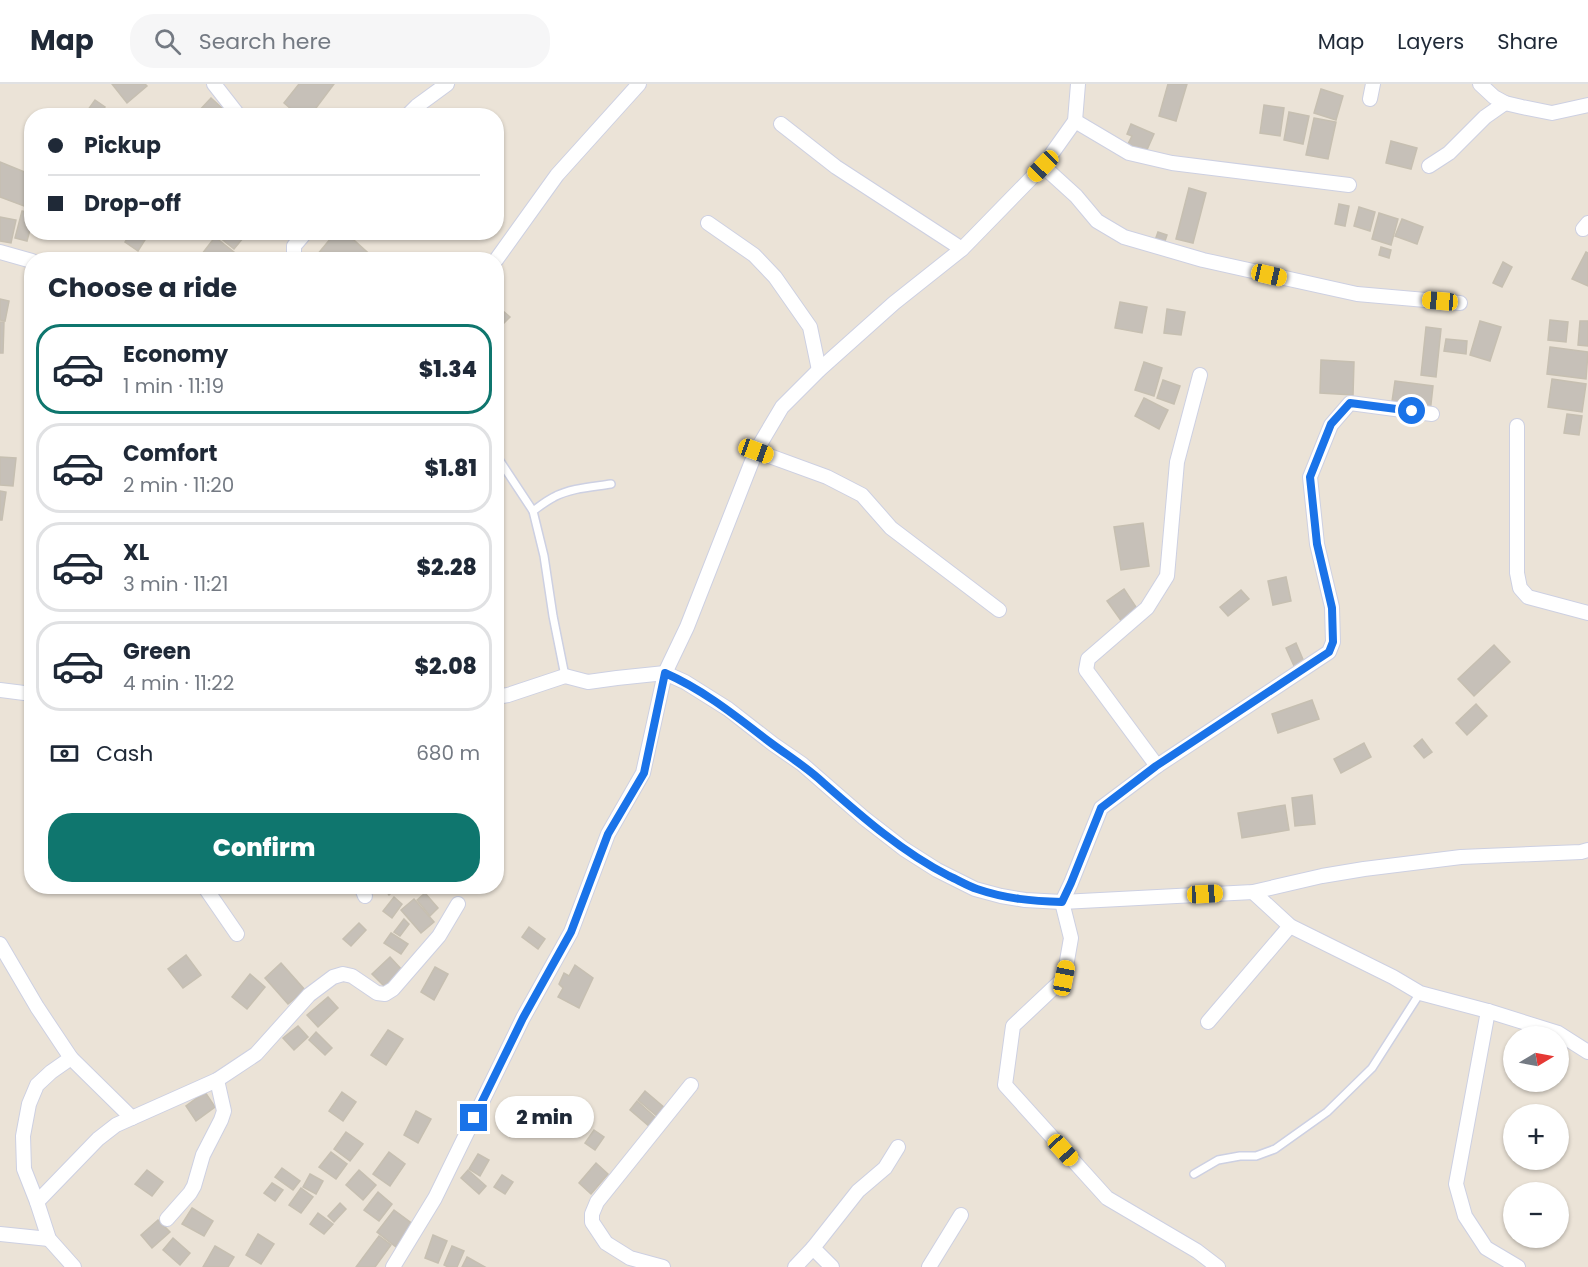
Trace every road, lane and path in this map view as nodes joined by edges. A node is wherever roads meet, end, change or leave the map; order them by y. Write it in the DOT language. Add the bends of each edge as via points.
graph roads {
  1 [pos="214,84"];
  2 [pos="447,84"];
  3 [pos="639,84"];
  4 [pos="1078,84"];
  5 [pos="1374,84"];
  6 [pos="1480,84"];
  7 [pos="1370,99"];
  8 [pos="1504,103"];
  9 [pos="1588,105"];
  10 [pos="233,108"];
  11 [pos="415,108"];
  12 [pos="1075,121"];
  13 [pos="781,124"];
  14 [pos="1043,166"];
  15 [pos="1429,166"];
  16 [pos="1349,185"];
  17 [pos="708,223"];
  18 [pos="962,249"];
  19 [pos="0,252"];
  20 [pos="502,252"];
  21 [pos="24,259"];
  22 [pos="1460,303"];
  23 [pos="819,370"];
  24 [pos="1200,375"];
  25 [pos="1432,414"];
  26 [pos="1517,426"];
  27 [pos="756,451"];
  28 [pos="504,468"];
  29 [pos="611,484"];
  30 [pos="533,511"];
  31 [pos="999,610"];
  32 [pos="1588,613"];
  33 [pos="665,673"];
  34 [pos="565,676"];
  35 [pos="0,690"];
  36 [pos="24,692"];
  37 [pos="504,696"];
  38 [pos="1156,766"];
  39 [pos="1588,849"];
  40 [pos="1253,892"];
  41 [pos="210,894"];
  42 [pos="1062,902"];
  43 [pos="458,904"];
  44 [pos="1290,926"];
  45 [pos="237,934"];
  46 [pos="0,944"];
  47 [pos="1420,993"];
  48 [pos="1488,1011"];
  49 [pos="1208,1022"];
  50 [pos="1588,1052"];
  51 [pos="71,1058"];
  52 [pos="217,1080"];
  53 [pos="691,1085"];
  54 [pos="132,1118"];
  55 [pos="898,1147"];
  56 [pos="1194,1174"];
  57 [pos="38,1202"];
  58 [pos="961,1215"];
  59 [pos="167,1219"];
  60 [pos="0,1234"];
  61 [pos="49,1239"];
  62 [pos="813,1248"];
  63 [pos="74,1267"];
  64 [pos="393,1267"];
  65 [pos="663,1267"];
  66 [pos="795,1267"];
  67 [pos="832,1267"];
  68 [pos="929,1267"];
  69 [pos="1218,1267"];
  70 [pos="1518,1267"];
  1 -- 10 [label="street"];
  2 -- 11 [label="street"];
  3 -- 20 [label="street" via="557,175"];
  4 -- 12 [label="street"];
  5 -- 7 [label="street"];
  6 -- 8 [label="street"];
  8 -- 9 [label="street" via="1551,113"];
  8 -- 15 [label="street"];
  12 -- 14 [label="street"];
  12 -- 16 [label="street" via="1129,153 1172,163"];
  13 -- 18 [label="street" via="836,167"];
  14 -- 18 [label="street"];
  14 -- 22 [label="street" via="1097,220 1124,237 1203,260 1357,294"];
  17 -- 23 [label="street" via="754,255 775,277 810,327"];
  18 -- 23 [label="street"];
  19 -- 21 [label="street"];
  23 -- 27 [label="street" via="782,407"];
  24 -- 38 [label="street" via="1177,462 1167,576 1147,608 1088,659 1086,670"];
  25 -- 38 [label="street" via="1350,403 1331,424 1310,477 1317,544 1332,608 1333,642 1329,652"];
  26 -- 32 [label="street" via="1520,588 1528,597"];
  27 -- 31 [label="street" via="827,477 862,495 891,528"];
  27 -- 33 [label="street"];
  28 -- 30 [label="lane"];
  29 -- 30 [label="lane" via="562,493"];
  30 -- 34 [label="lane"];
  33 -- 34 [label="street" via="588,682"];
  33 -- 42 [label="street" via="728,709 802,764 896,843 937,870 975,889 1001,896"];
  33 -- 64 [label="street" via="644,773 608,834 571,932 523,1018 435,1198"];
  34 -- 37 [label="street"];
  35 -- 36 [label="street"];
  38 -- 42 [label="street" via="1101,808"];
  39 -- 40 [label="street" via="1461,857 1375,868"];
  40 -- 42 [label="street"];
  40 -- 44 [label="street"];
  41 -- 45 [label="street"];
  42 -- 69 [label="street" via="1071,938 1064,978 1013,1026 1005,1085 1107,1198"];
  43 -- 52 [label="street" via="439,936 393,990 377,993 352,976 333,977 309,995 256,1054"];
  44 -- 47 [label="street"];
  44 -- 49 [label="street"];
  46 -- 51 [label="street"];
  47 -- 48 [label="street"];
  47 -- 56 [label="lane" via="1372,1068 1327,1112 1275,1149 1256,1156 1218,1160"];
  48 -- 50 [label="street" via="1558,1033"];
  48 -- 70 [label="street" via="1456,1184 1465,1216 1486,1248"];
  51 -- 54 [label="street"];
  51 -- 57 [label="street" via="37,1085 29,1104 23,1136 24,1169"];
  52 -- 54 [label="street"];
  52 -- 59 [label="street" via="224,1111 221,1120 203,1155 194,1186"];
  53 -- 65 [label="street" via="597,1202 592,1214 592,1222 606,1243 630,1258"];
  54 -- 57 [label="street" via="98,1139"];
  55 -- 62 [label="street" via="885,1168 858,1191"];
  57 -- 61 [label="street"];
  58 -- 68 [label="street"];
  60 -- 61 [label="street"];
  61 -- 63 [label="street"];
  62 -- 66 [label="street"];
  62 -- 67 [label="street"];
}
